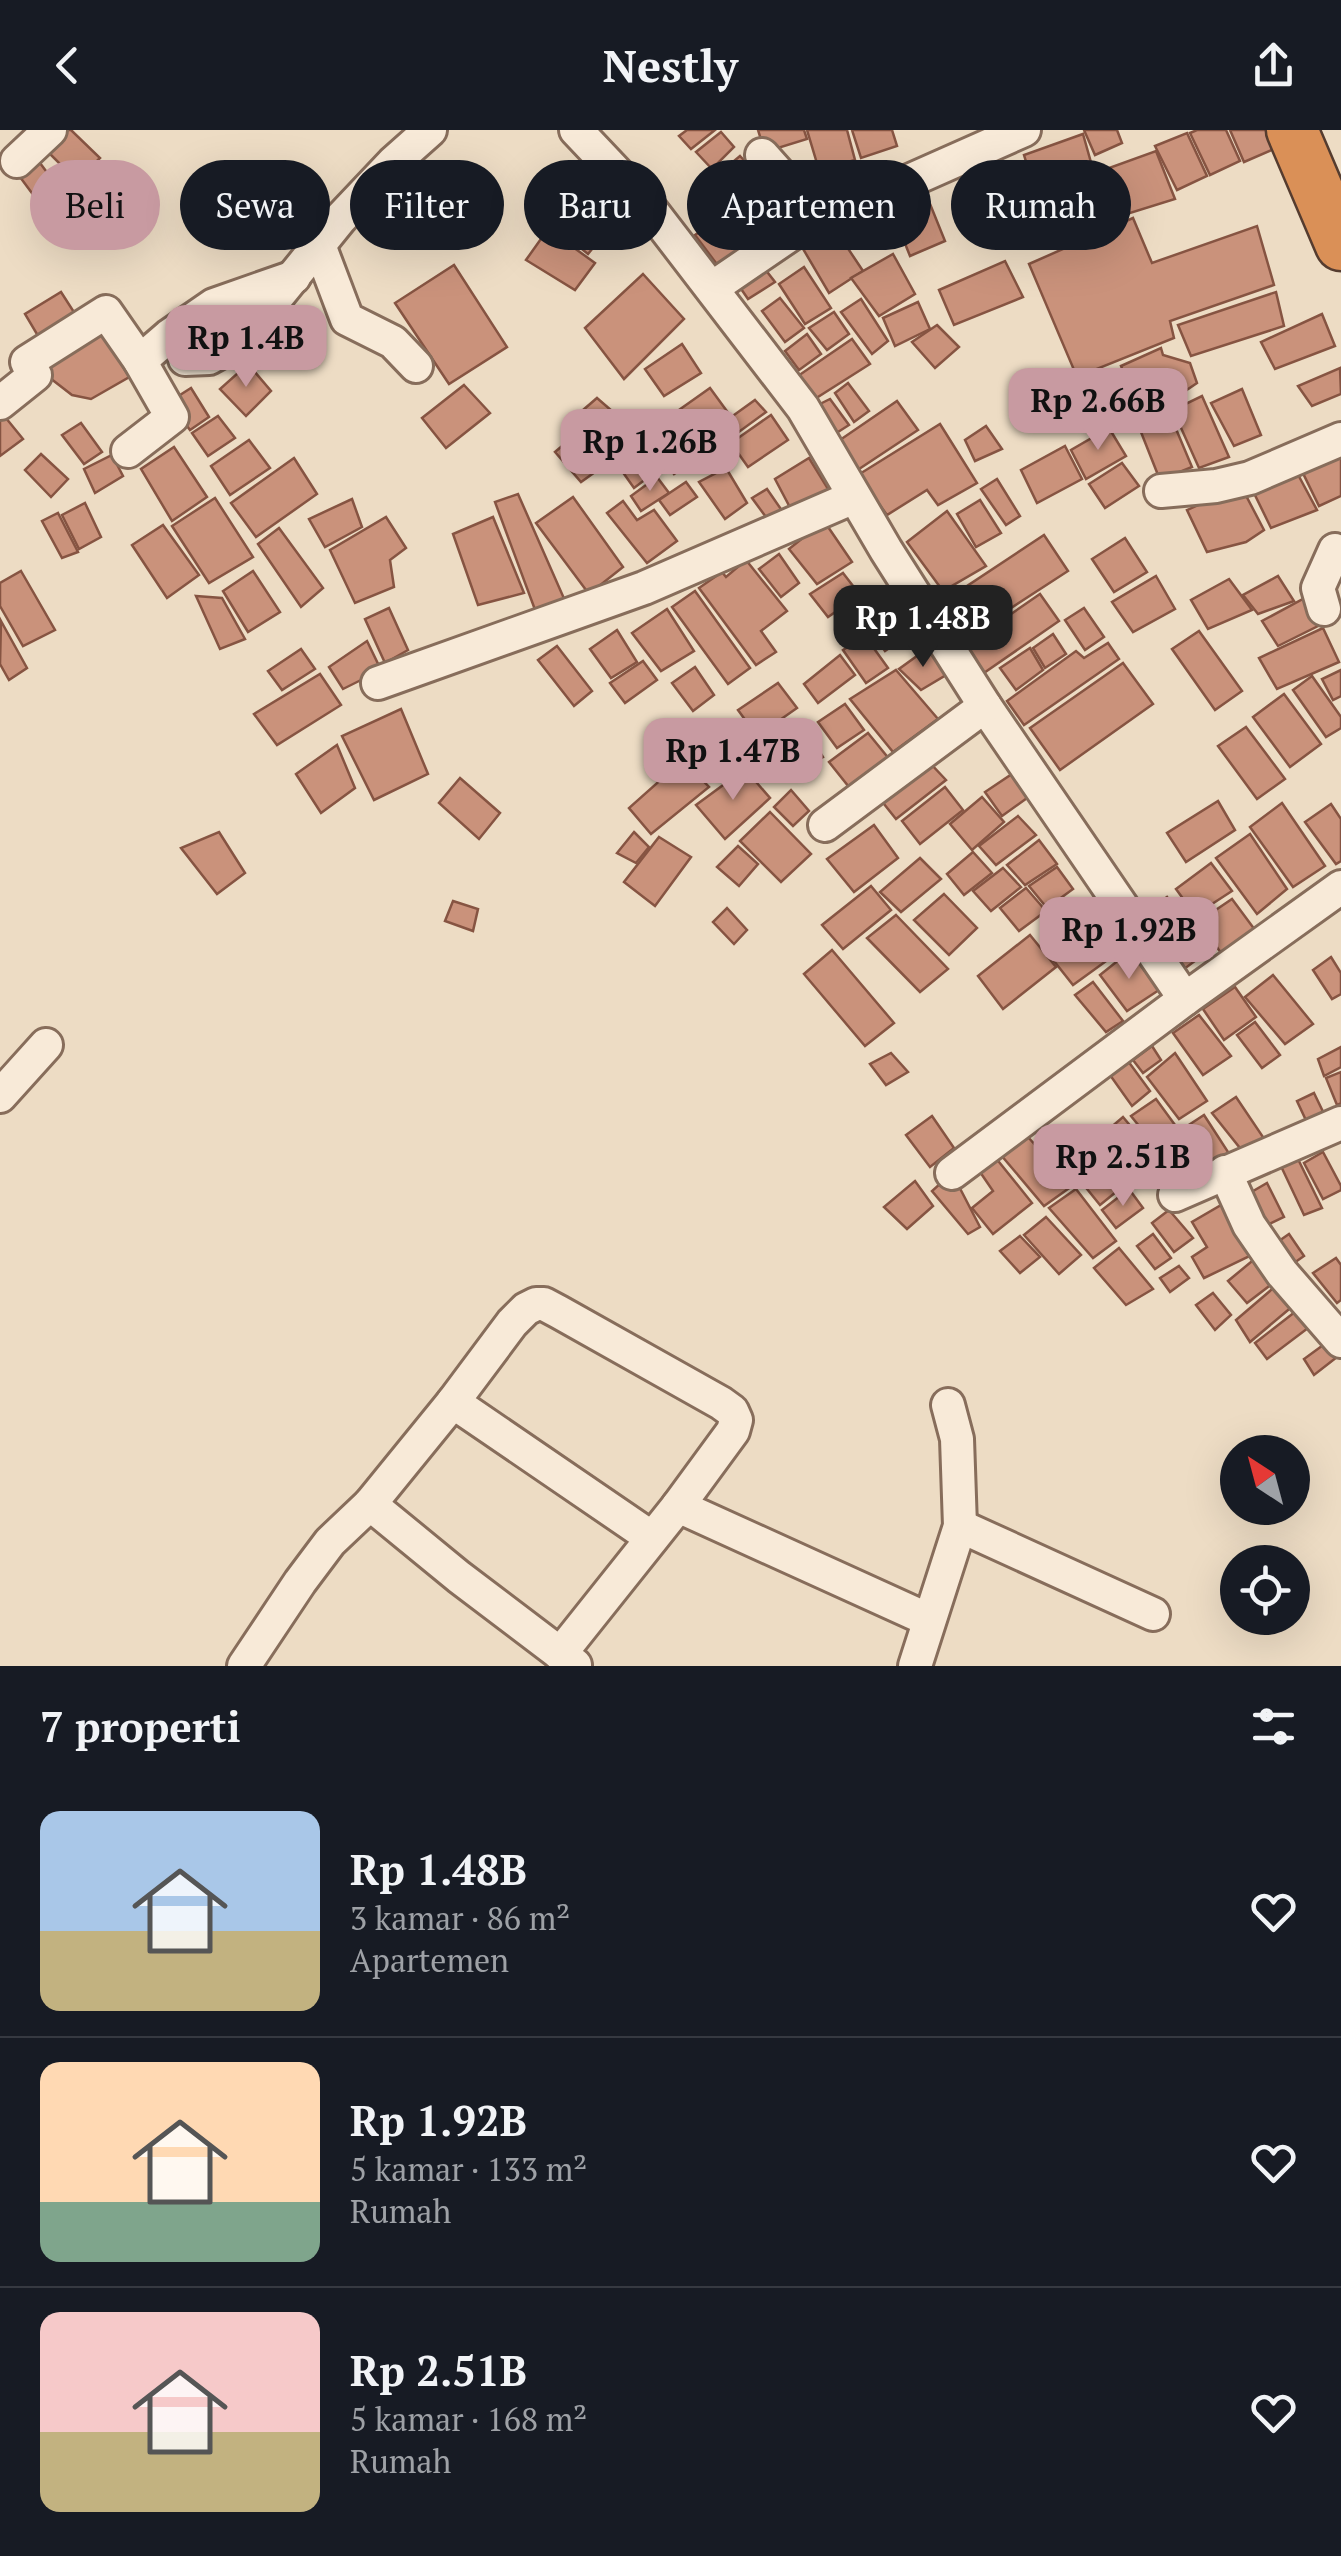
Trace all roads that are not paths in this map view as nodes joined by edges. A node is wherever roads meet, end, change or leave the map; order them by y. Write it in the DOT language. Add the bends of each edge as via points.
graph roads {
  1 [pos="50,130"];
  2 [pos="430,130"];
  3 [pos="576,130"];
  4 [pos="1024,130"];
  5 [pos="1292,130"];
  6 [pos="762,156"];
  7 [pos="766,160"];
  8 [pos="16,161"];
  9 [pos="931,171"];
  10 [pos="330,232"];
  11 [pos="1341,245"];
  12 [pos="316,250"];
  13 [pos="322,250"];
  14 [pos="768,250"];
  15 [pos="294,277"];
  16 [pos="712,288"];
  17 [pos="185,359"];
  18 [pos="140,360"];
  19 [pos="416,366"];
  20 [pos="0,403"];
  21 [pos="1341,439"];
  22 [pos="128,450"];
  23 [pos="1161,491"];
  24 [pos="854,497"];
  25 [pos="1335,550"];
  26 [pos="1324,609"];
  27 [pos="393,677"];
  28 [pos="985,706"];
  29 [pos="825,825"];
  30 [pos="1341,887"];
  31 [pos="1185,999"];
  32 [pos="46,1046"];
  33 [pos="0,1096"];
  34 [pos="1341,1123"];
  35 [pos="1225,1172"];
  36 [pos="952,1173"];
  37 [pos="1175,1195"];
  38 [pos="1341,1340"];
  39 [pos="453,1402"];
  40 [pos="948,1405"];
  41 [pos="370,1504"];
  42 [pos="678,1506"];
  43 [pos="960,1526"];
  44 [pos="652,1538"];
  45 [pos="1154,1614"];
  46 [pos="929,1620"];
  47 [pos="568,1660"];
  48 [pos="244,1666"];
  49 [pos="915,1666"];
  1 -- 8 [label="street"];
  2 -- 10 [label="street"];
  3 -- 16 [label="street"];
  4 -- 9 [label="street"];
  5 -- 11 [label="highway"];
  6 -- 7 [label="street"];
  12 -- 15 [label="street"];
  13 -- 19 [label="street" via="347,320 393,342"];
  14 -- 16 [label="street"];
  15 -- 17 [label="street" via="242,340 209,358"];
  15 -- 18 [label="street" via="214,305"];
  16 -- 24 [label="street" via="802,408"];
  18 -- 20 [label="street" via="106,312 27,362 35,375"];
  18 -- 22 [label="street" via="172,417"];
  21 -- 23 [label="street" via="1250,478"];
  24 -- 27 [label="street" via="644,588"];
  24 -- 28 [label="street"];
  25 -- 26 [label="street" via="1318,588"];
  28 -- 29 [label="street"];
  28 -- 31 [label="street"];
  30 -- 31 [label="street"];
  31 -- 36 [label="street"];
  32 -- 33 [label="street"];
  34 -- 35 [label="street"];
  35 -- 37 [label="street"];
  35 -- 38 [label="street" via="1249,1225 1282,1273"];
  39 -- 41 [label="street"];
  39 -- 42 [label="street" via="512,1323 544,1304 732,1411 733,1431"];
  39 -- 44 [label="street"];
  40 -- 43 [label="street" via="957,1439"];
  41 -- 47 [label="street"];
  41 -- 48 [label="street" via="320,1555"];
  42 -- 44 [label="street"];
  42 -- 46 [label="street"];
  43 -- 45 [label="street"];
  43 -- 46 [label="street"];
  44 -- 47 [label="street"];
  46 -- 49 [label="street"];
}
